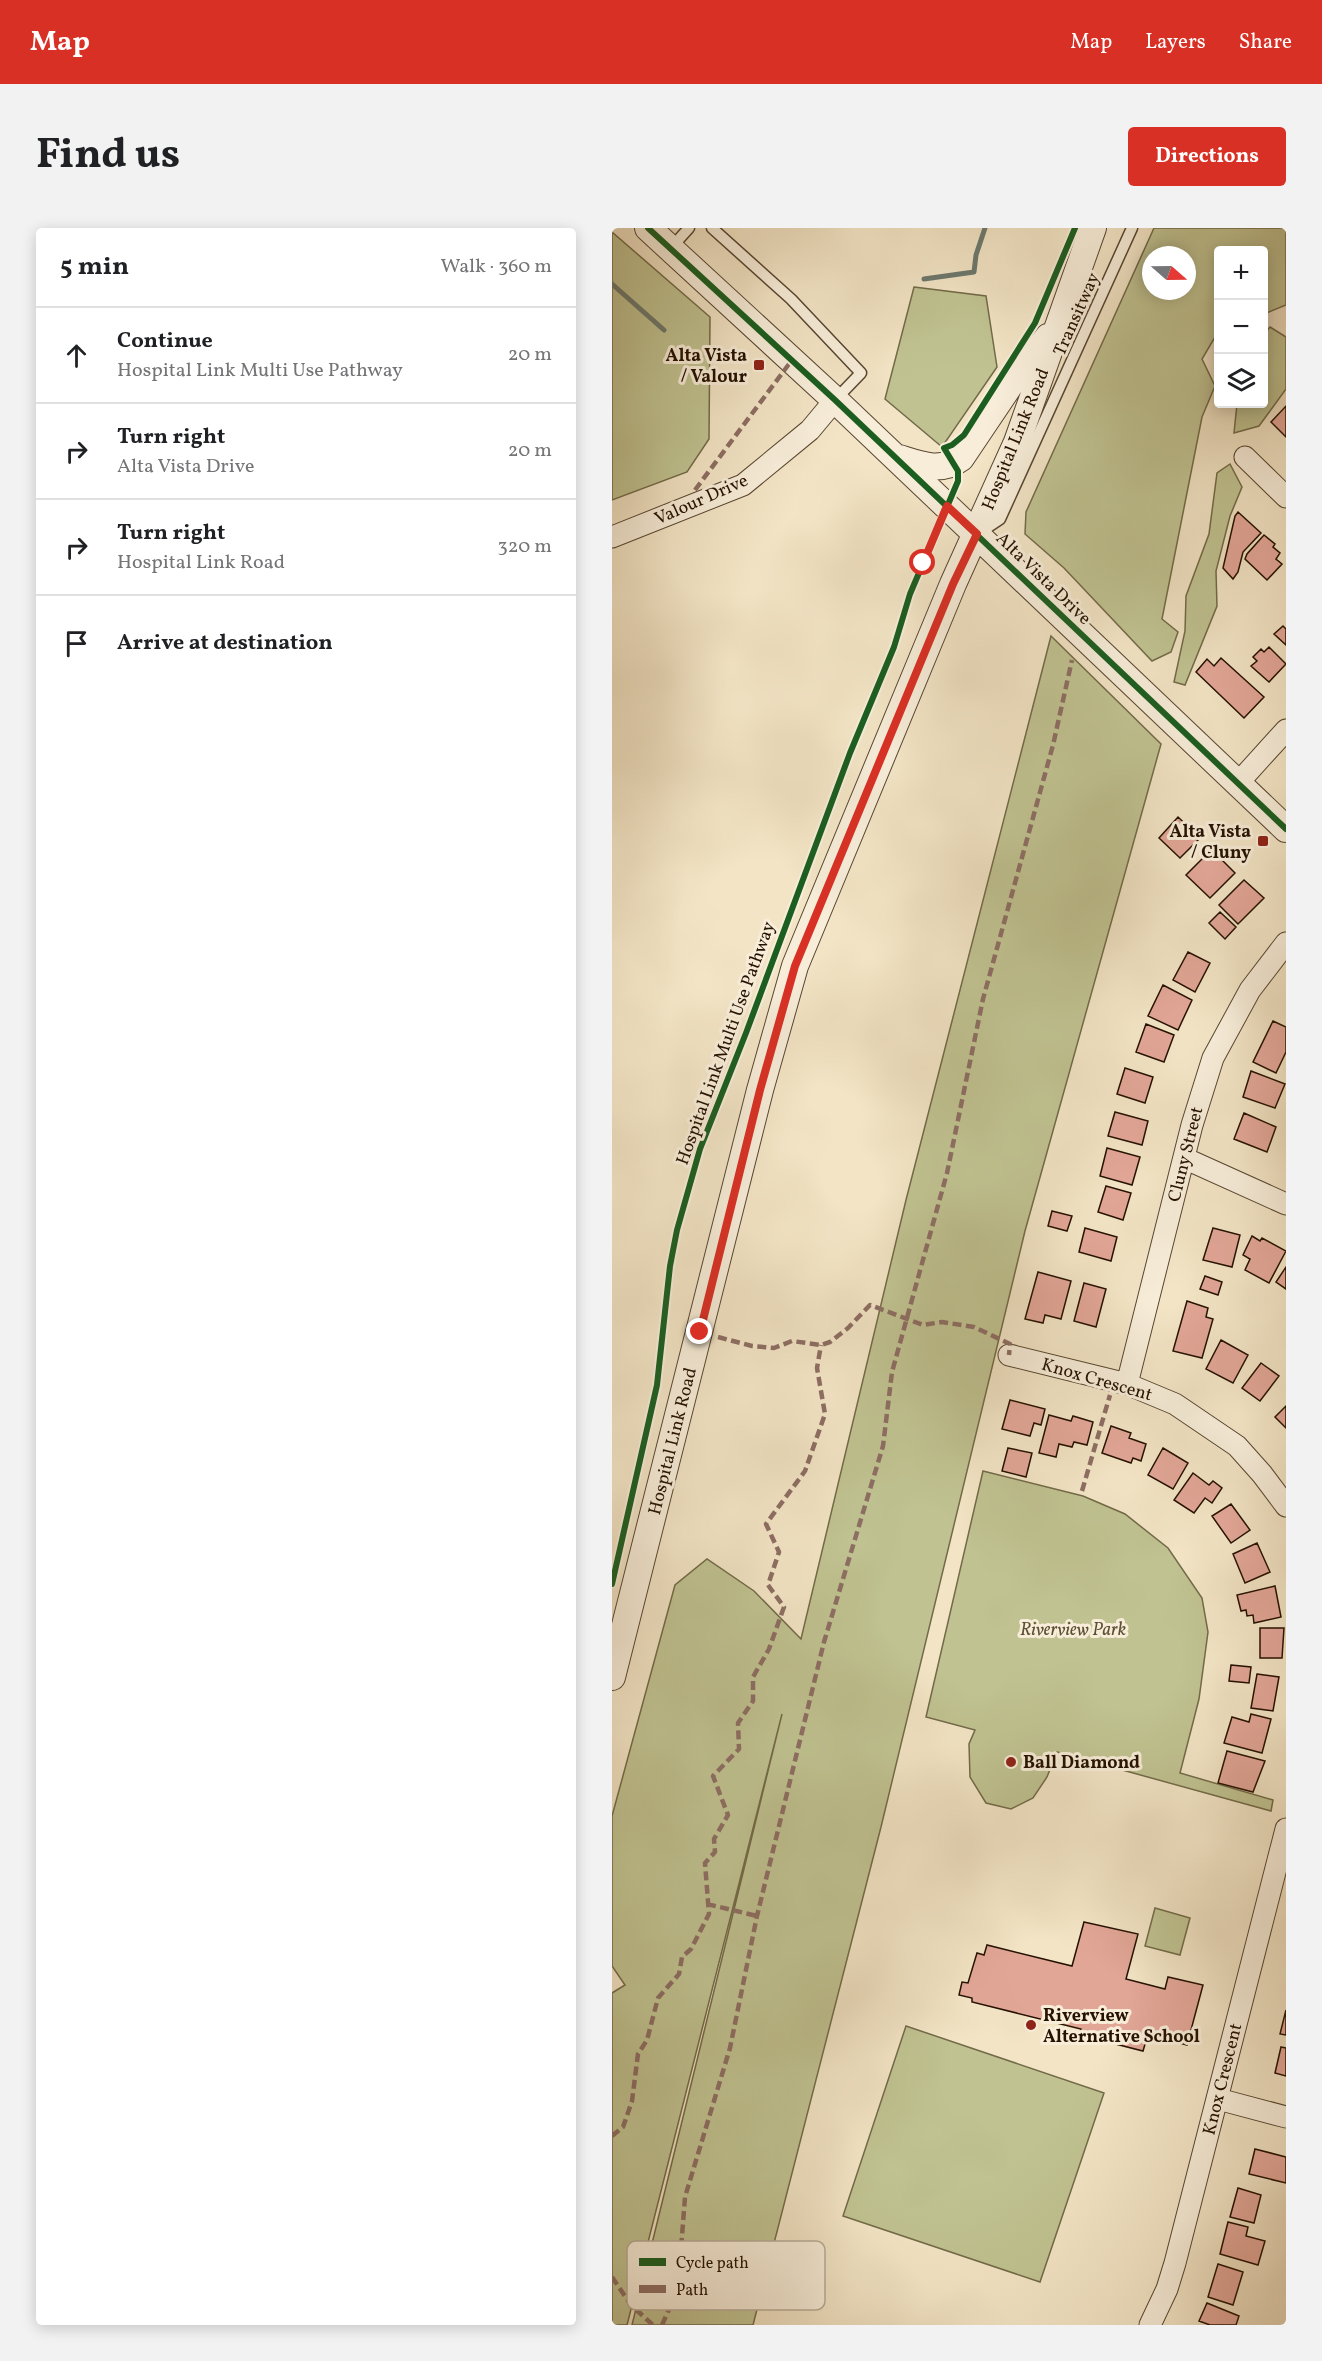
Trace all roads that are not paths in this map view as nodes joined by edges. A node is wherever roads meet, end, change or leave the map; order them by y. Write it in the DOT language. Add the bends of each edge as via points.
graph roads {
  1 [pos="648,228"];
  2 [pos="689,228"];
  3 [pos="711,228"];
  4 [pos="1093,228"];
  5 [pos="1132,228"];
  6 [pos="670,249"];
  7 [pos="1057,327"];
  8 [pos="835,400"];
  9 [pos="894,457"];
  10 [pos="1245,457"];
  11 [pos="1286,497"];
  12 [pos="977,534"];
  13 [pos="612,537"];
  14 [pos="1286,730"];
  15 [pos="1238,783"];
  16 [pos="1286,829"];
  17 [pos="1286,943"];
  18 [pos="1184,1158"];
  19 [pos="1286,1204"];
  20 [pos="1009,1355"];
  21 [pos="1127,1384"];
  22 [pos="1286,1506"];
  23 [pos="612,1677"];
  24 [pos="1286,1829"];
  25 [pos="1280,1876"];
  26 [pos="1218,2099"];
  27 [pos="1286,2117"];
  28 [pos="1150,2325"];
  1 -- 6 [label="street, Alta Vista Drive"];
  2 -- 6 [label="lane"];
  3 -- 8 [label="lane" via="791,299 861,373"];
  4 -- 7 [label="street, Hospital Link Road"];
  5 -- 12 [label="lane, Transitway" via="1000,519"];
  6 -- 8 [label="street, Alta Vista Drive"];
  7 -- 9 [label="street" via="1010,385 961,458 940,467"];
  7 -- 12 [label="street, Hospital Link Road" via="1017,442"];
  8 -- 9 [label="street, Alta Vista Drive"];
  8 -- 13 [label="street, Valour Drive" via="810,430 743,485"];
  9 -- 12 [label="street, Alta Vista Drive"];
  10 -- 11 [label="street"];
  12 -- 15 [label="street, Alta Vista Drive"];
  12 -- 23 [label="street, Hospital Link Road" via="795,966"];
  14 -- 15 [label="street"];
  15 -- 16 [label="street, Alta Vista Drive"];
  17 -- 18 [label="street, Cluny Street" via="1250,990 1214,1058"];
  18 -- 19 [label="street"];
  18 -- 21 [label="street, Cluny Street"];
  20 -- 21 [label="street, Knox Crescent"];
  21 -- 22 [label="street, Knox Crescent" via="1175,1404 1236,1446"];
  24 -- 25 [label="street, Knox Crescent"];
  25 -- 26 [label="street, Knox Crescent"];
  26 -- 27 [label="street"];
  26 -- 28 [label="street, Knox Crescent" via="1167,2289"];
}
